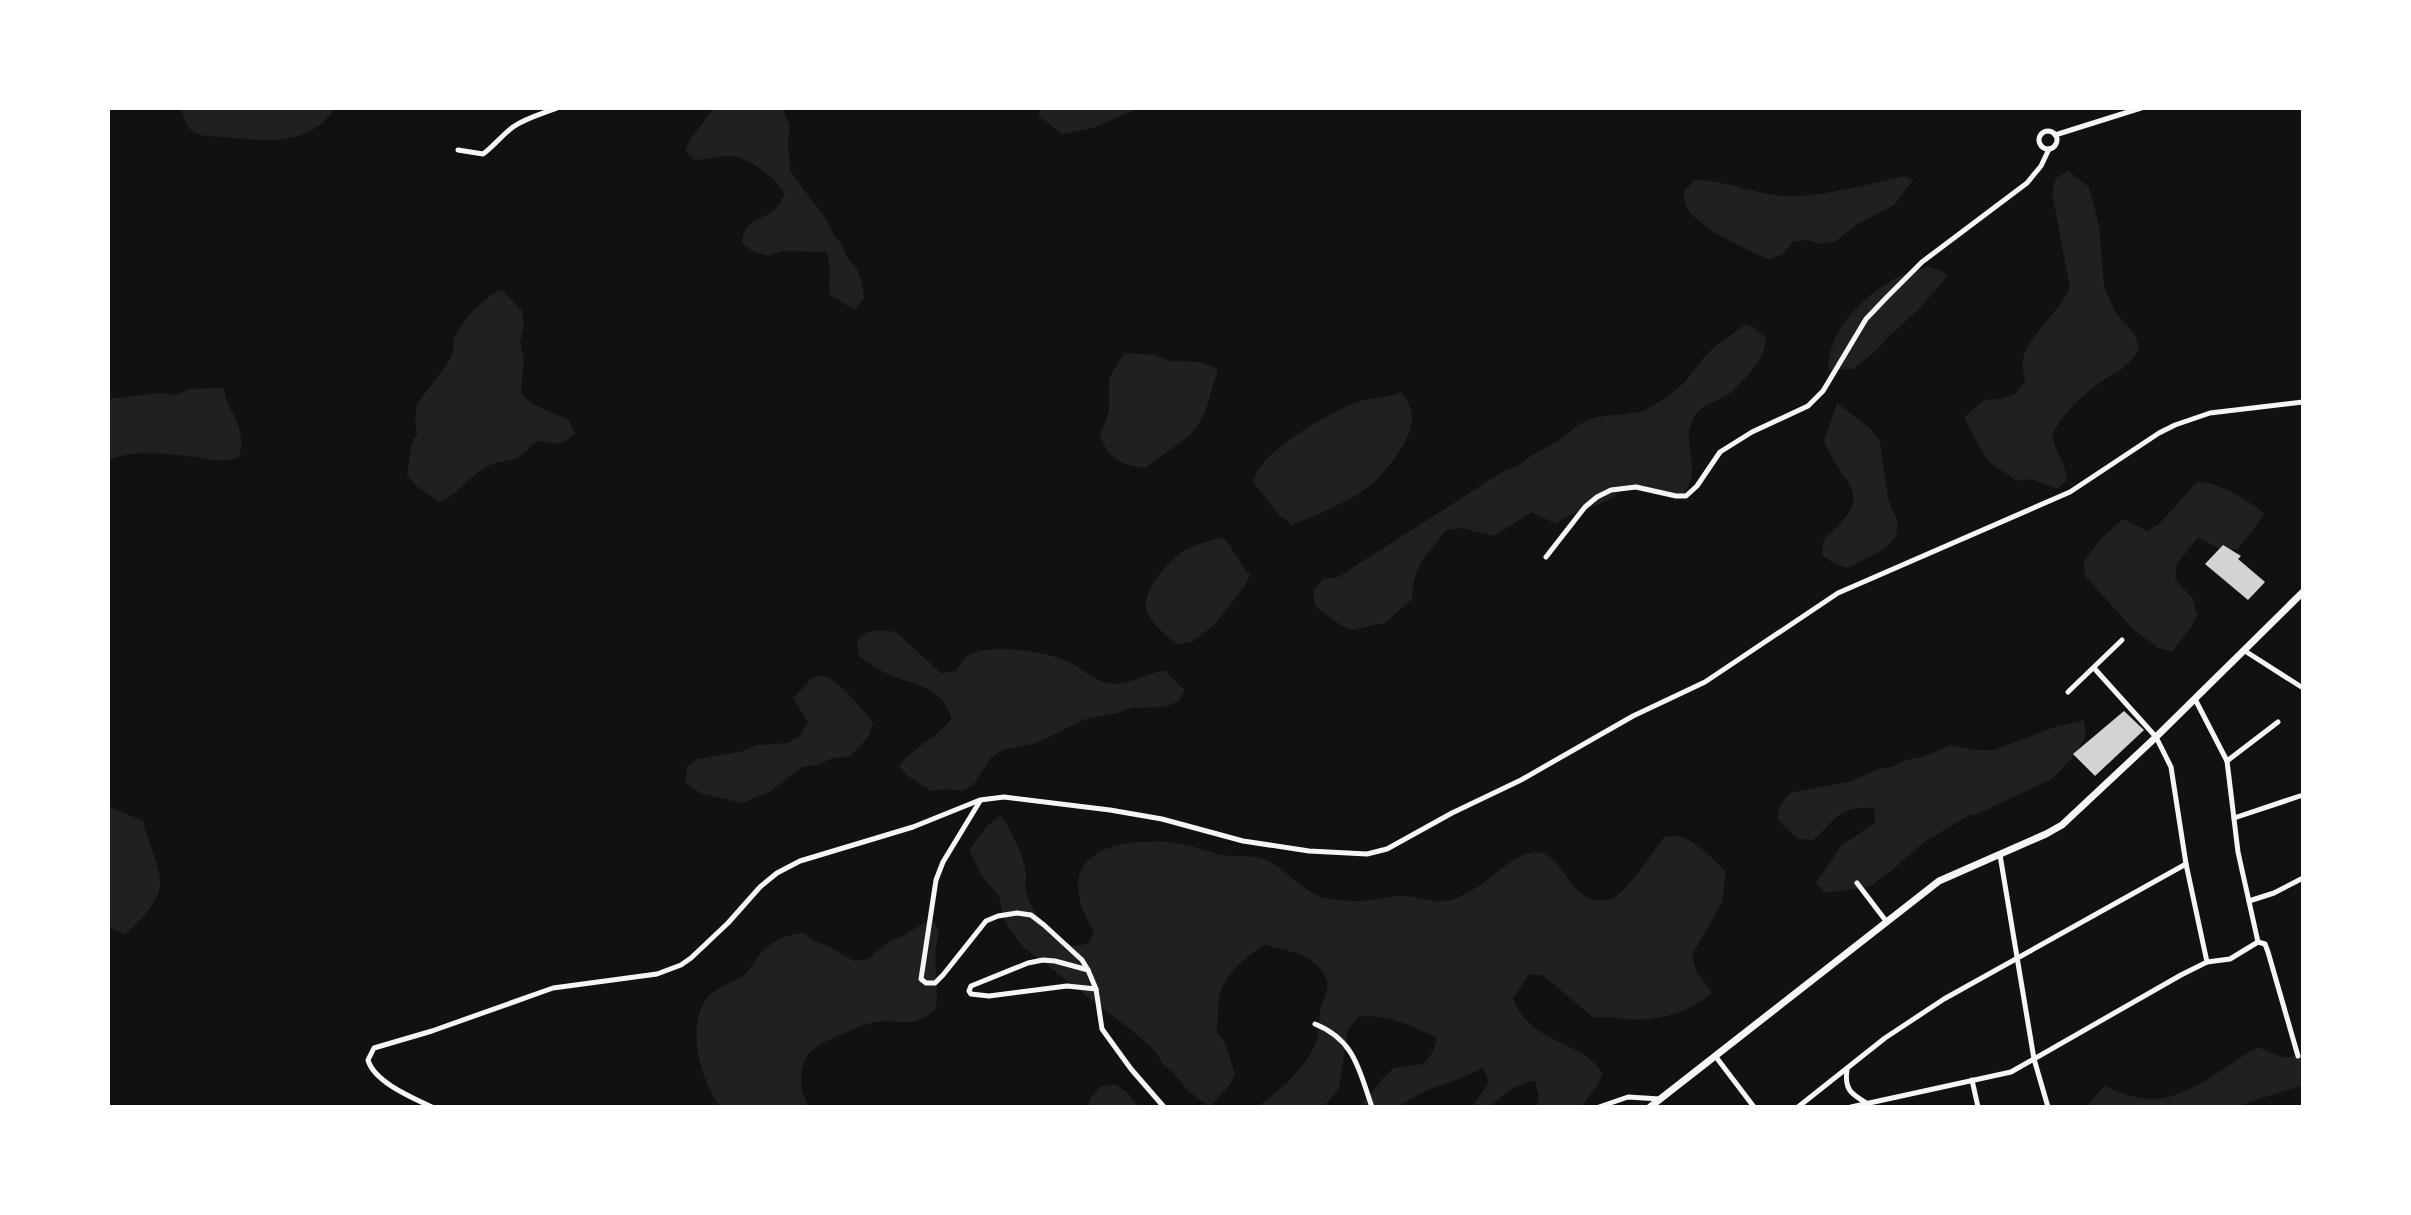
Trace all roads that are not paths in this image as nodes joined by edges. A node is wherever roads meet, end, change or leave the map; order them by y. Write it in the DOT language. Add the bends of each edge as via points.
graph roads {
  1 [pos="557,108"];
  2 [pos="2141,108"];
  3 [pos="2055,135"];
  4 [pos="2049,149"];
  5 [pos="458,150"];
  6 [pos="2303,402"];
  7 [pos="1546,557"];
  8 [pos="2303,592"];
  9 [pos="2122,640"];
  10 [pos="2245,651"];
  11 [pos="2094,668"];
  12 [pos="2303,688"];
  13 [pos="2068,692"];
  14 [pos="2195,699"];
  15 [pos="2278,722"];
  16 [pos="2156,737"];
  17 [pos="2227,761"];
  18 [pos="2303,795"];
  19 [pos="980,800"];
  20 [pos="2234,818"];
  21 [pos="2000,855"];
  22 [pos="2186,864"];
  23 [pos="2303,878"];
  24 [pos="1857,883"];
  25 [pos="2249,901"];
  26 [pos="1886,921"];
  27 [pos="2258,942"];
  28 [pos="2018,959"];
  29 [pos="2207,962"];
  30 [pos="1088,970"];
  31 [pos="1096,989"];
  32 [pos="1315,1024"];
  33 [pos="2298,1056"];
  34 [pos="1716,1057"];
  35 [pos="2034,1059"];
  36 [pos="1847,1068"];
  37 [pos="1972,1080"];
  38 [pos="1660,1099"];
  39 [pos="1868,1104"];
  40 [pos="432,1107"];
  41 [pos="1164,1107"];
  42 [pos="1372,1107"];
  43 [pos="1599,1107"];
  44 [pos="1650,1107"];
  45 [pos="1754,1107"];
  46 [pos="1798,1107"];
  47 [pos="1851,1107"];
  48 [pos="1978,1107"];
  49 [pos="2048,1107"];
  1 -- 5 [label="street" via="511,128 483,154"];
  2 -- 3 [label="street"];
  3 -- 4 [label="street" via="2057,142"];
  3 -- 4 [label="street" via="2046,131 2039,138"];
  4 -- 7 [label="street" via="2027,183 1922,262 1866,319 1823,391 1808,406 1720,452 1686,496 1625,487 1597,497"];
  6 -- 19 [label="street" via="2210,413 2175,425 2070,492 1838,593 1705,682 1387,849 1367,854 1309,851 1110,810 1004,797"];
  8 -- 10 [label="street"];
  9 -- 11 [label="street"];
  10 -- 12 [label="street"];
  10 -- 14 [label="street"];
  11 -- 13 [label="street"];
  11 -- 16 [label="street"];
  14 -- 16 [label="street"];
  14 -- 17 [label="street"];
  15 -- 17 [label="street"];
  16 -- 21 [label="street" via="2062,825"];
  16 -- 22 [label="street" via="2171,767"];
  17 -- 20 [label="street"];
  18 -- 20 [label="street"];
  19 -- 30 [label="street" via="936,880 921,979 935,983 986,921 1017,913 1044,925"];
  19 -- 40 [label="street" via="777,873 691,958 669,971 553,988 374,1048 368,1060 375,1074"];
  20 -- 25 [label="street"];
  21 -- 26 [label="street" via="1939,881"];
  21 -- 28 [label="street"];
  22 -- 28 [label="street"];
  22 -- 29 [label="street"];
  23 -- 25 [label="street"];
  24 -- 26 [label="street"];
  25 -- 27 [label="street"];
  26 -- 34 [label="street"];
  27 -- 29 [label="street" via="2230,959"];
  27 -- 33 [label="street" via="2268,952"];
  28 -- 35 [label="street"];
  28 -- 36 [label="street" via="1944,999"];
  29 -- 35 [label="street"];
  30 -- 31 [label="street"];
  30 -- 31 [label="street" via="1043,960 977,983 969,991 989,996 1067,986"];
  31 -- 41 [label="street" via="1102,1029"];
  32 -- 42 [label="street" via="1342,1039"];
  34 -- 38 [label="street"];
  34 -- 45 [label="street"];
  35 -- 37 [label="street" via="2011,1072"];
  35 -- 49 [label="street"];
  36 -- 39 [label="street" via="1849,1090"];
  36 -- 46 [label="street"];
  37 -- 39 [label="street"];
  37 -- 48 [label="street"];
  38 -- 43 [label="street" via="1628,1097"];
  38 -- 44 [label="street"];
  39 -- 47 [label="street"];
}
